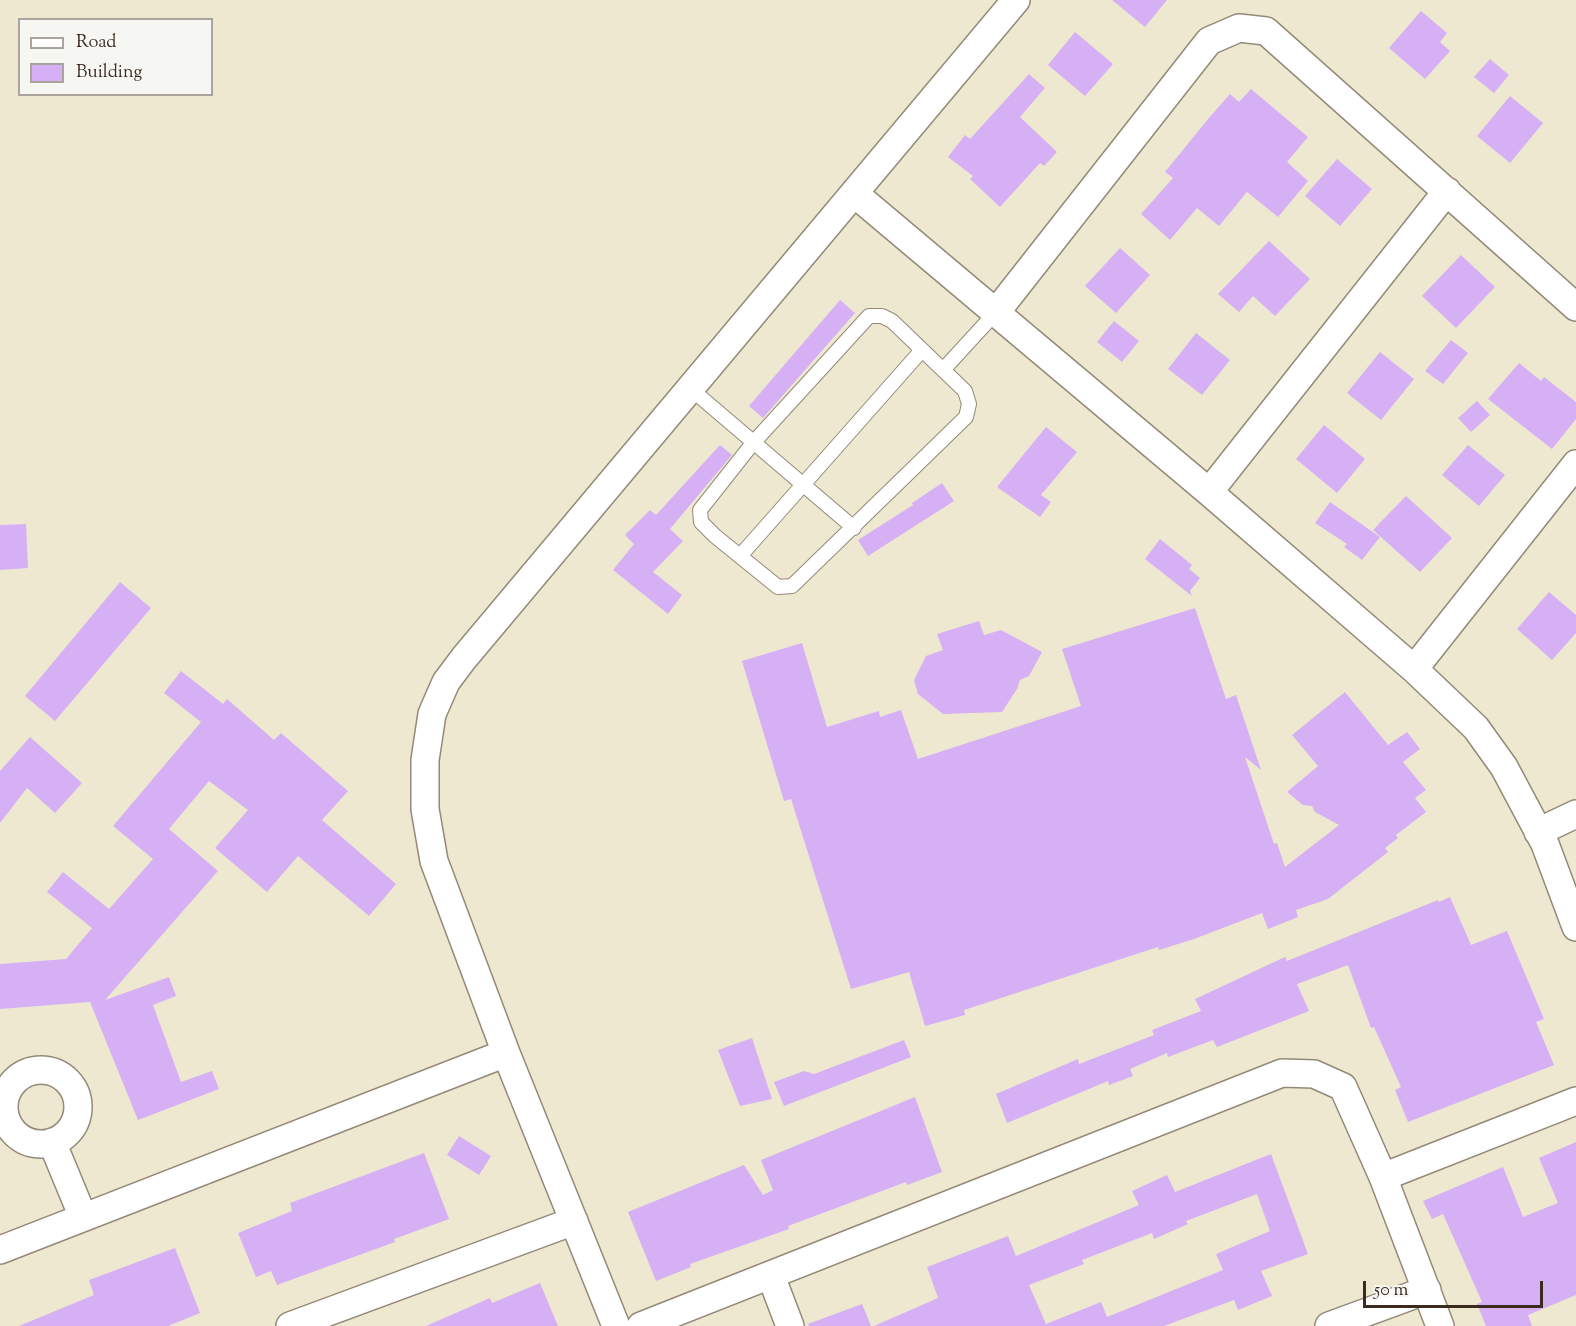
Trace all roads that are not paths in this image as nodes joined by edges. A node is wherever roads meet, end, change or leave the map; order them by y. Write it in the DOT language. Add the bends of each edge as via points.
graph roads {
  1 [pos="1016,0"];
  2 [pos="1448,191"];
  3 [pos="855,194"];
  4 [pos="1576,307"];
  5 [pos="996,311"];
  6 [pos="922,350"];
  7 [pos="943,370"];
  8 [pos="691,389"];
  9 [pos="753,443"];
  10 [pos="1576,464"];
  11 [pos="803,485"];
  12 [pos="1209,492"];
  13 [pos="854,528"];
  14 [pos="740,556"];
  15 [pos="1414,669"];
  16 [pos="1576,814"];
  17 [pos="1539,832"];
  18 [pos="1576,927"];
  19 [pos="506,1053"];
  20 [pos="1576,1101"];
  21 [pos="2,1115"];
  22 [pos="52,1142"];
  23 [pos="1383,1178"];
  24 [pos="83,1217"];
  25 [pos="574,1221"];
  26 [pos="0,1250"];
  27 [pos="771,1276"];
  28 [pos="1427,1290"];
  29 [pos="290,1326"];
  30 [pos="616,1326"];
  31 [pos="641,1326"];
  32 [pos="790,1326"];
  33 [pos="1329,1326"];
  34 [pos="1440,1326"];
  1 -- 3 [label="street"];
  2 -- 4 [label="street"];
  2 -- 5 [label="street" via="1266,31 1239,28 1209,41"];
  2 -- 12 [label="street"];
  3 -- 5 [label="street"];
  3 -- 8 [label="street"];
  5 -- 7 [label="lane"];
  5 -- 12 [label="street"];
  6 -- 7 [label="lane"];
  6 -- 9 [label="lane" via="892,321 869,316"];
  6 -- 11 [label="lane"];
  7 -- 13 [label="lane" via="965,392 969,404 966,417"];
  8 -- 9 [label="lane"];
  8 -- 19 [label="street" via="464,658 446,682 432,714 425,760 425,809 434,861"];
  9 -- 11 [label="lane"];
  9 -- 14 [label="lane" via="700,510 701,522"];
  10 -- 15 [label="street"];
  11 -- 13 [label="lane"];
  11 -- 14 [label="lane"];
  12 -- 15 [label="street"];
  13 -- 14 [label="lane" via="792,586 785,588 778,587"];
  15 -- 17 [label="street" via="1476,728 1504,767"];
  16 -- 17 [label="street"];
  17 -- 18 [label="street"];
  19 -- 24 [label="street"];
  19 -- 25 [label="street"];
  20 -- 23 [label="street"];
  21 -- 22 [label="street" via="27,1142"];
  21 -- 22 [label="street" via="7,1091 24,1074 48,1071 59,1075 75,1093 77,1111 71,1128"];
  22 -- 24 [label="street"];
  23 -- 27 [label="street" via="1343,1087 1314,1074 1282,1073"];
  23 -- 28 [label="street"];
  24 -- 26 [label="street"];
  25 -- 29 [label="street"];
  25 -- 30 [label="street"];
  27 -- 31 [label="street"];
  27 -- 32 [label="street"];
  28 -- 33 [label="street"];
  28 -- 34 [label="street"];
}
